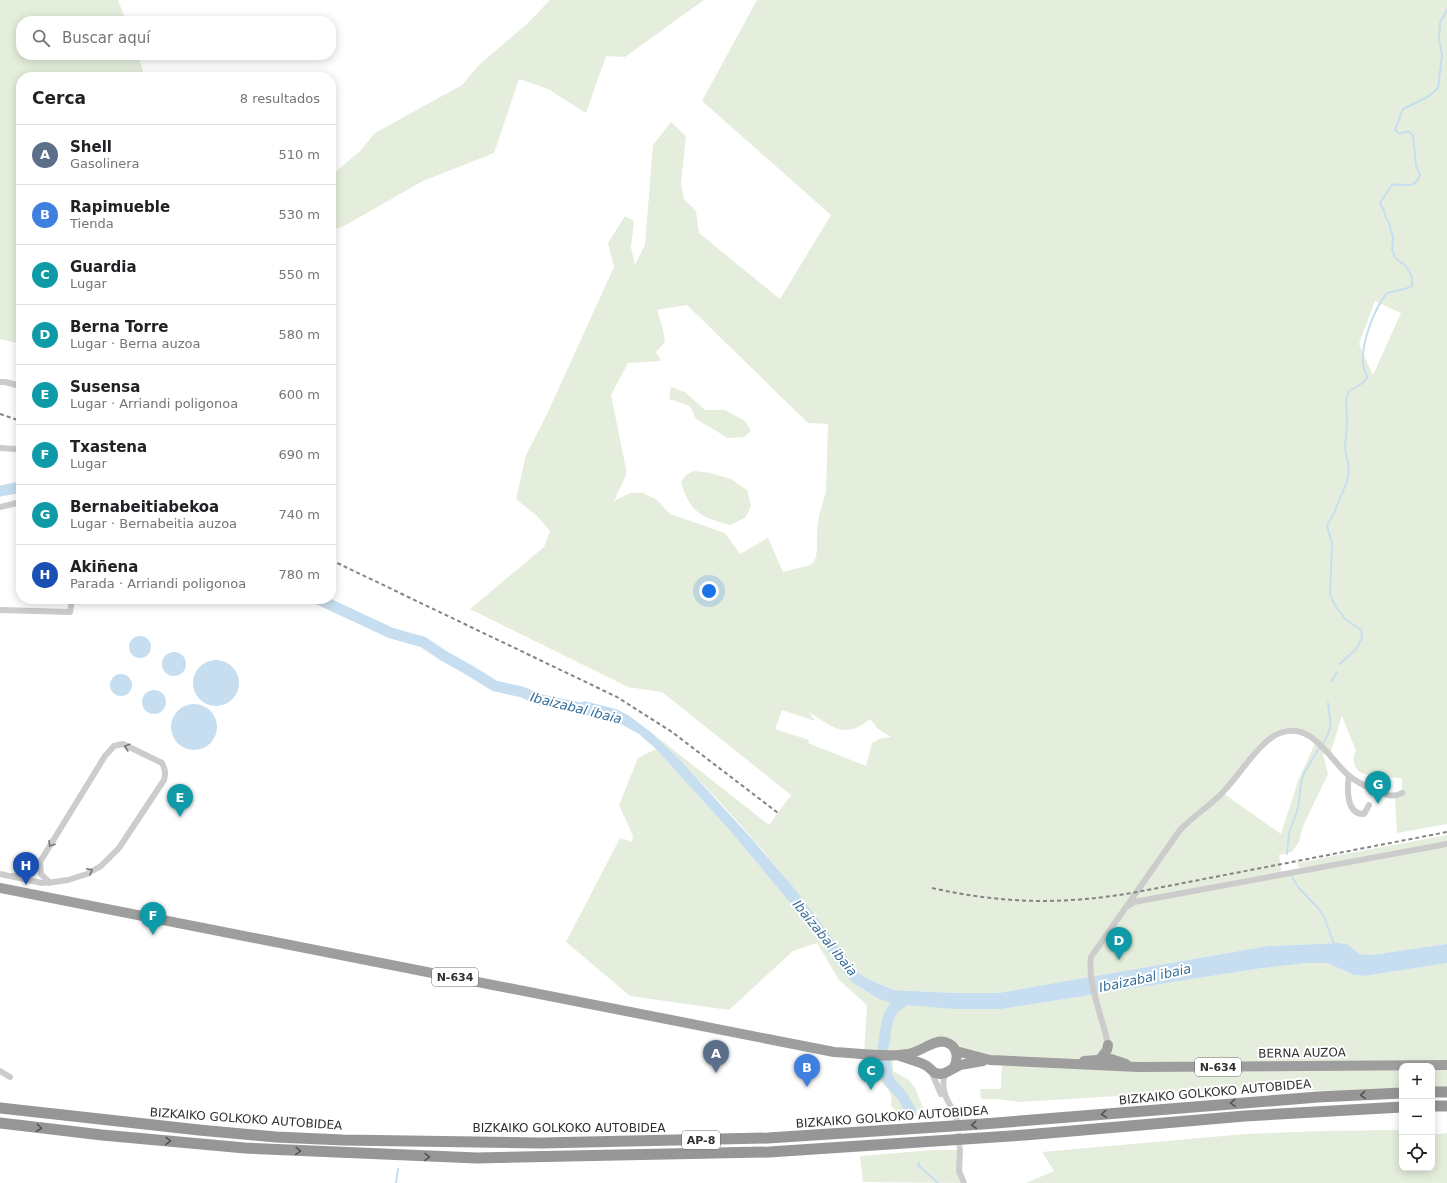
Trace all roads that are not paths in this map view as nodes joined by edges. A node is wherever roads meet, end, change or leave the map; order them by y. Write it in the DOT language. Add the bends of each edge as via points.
graph roads {
  1 [pos="0,382"];
  2 [pos="16,385"];
  3 [pos="0,448"];
  4 [pos="16,449"];
  5 [pos="16,503"];
  6 [pos="0,507"];
  7 [pos="71,604"];
  8 [pos="0,610"];
  9 [pos="1349,776"];
  10 [pos="1402,793"];
  11 [pos="1369,805"];
  12 [pos="1447,844"];
  13 [pos="40,862"];
  14 [pos="0,874"];
  15 [pos="12,876"];
  16 [pos="50,883"];
  17 [pos="0,887"];
  18 [pos="1126,908"];
  19 [pos="929,1046"];
  20 [pos="1108,1046"];
  21 [pos="956,1051"];
  22 [pos="896,1055"];
  23 [pos="1100,1059"];
  24 [pos="1113,1059"];
  25 [pos="990,1060"];
  26 [pos="1070,1064"];
  27 [pos="1447,1065"];
  28 [pos="954,1067"];
  29 [pos="929,1068"];
  30 [pos="1138,1068"];
  31 [pos="0,1071"];
  32 [pos="945,1073"];
  33 [pos="10,1077"];
  34 [pos="1435,1092"];
  35 [pos="1447,1092"];
  36 [pos="1399,1093"];
  37 [pos="946,1100"];
  38 [pos="1435,1106"];
  39 [pos="1447,1106"];
  40 [pos="1399,1107"];
  41 [pos="0,1108"];
  42 [pos="956,1115"];
  43 [pos="0,1123"];
  44 [pos="960,1150"];
  45 [pos="964,1183"];
  1 -- 2 [label="street"];
  3 -- 4 [label="street"];
  5 -- 6 [label="street"];
  7 -- 8 [label="street" via="70,612"];
  9 -- 10 [label="street" via="1385,795 1396,797"];
  9 -- 11 [label="street" via="1347,795 1354,811 1364,814"];
  9 -- 18 [label="street" via="1330,754 1304,733 1281,732 1272,736 1222,793 1180,830"];
  12 -- 18 [label="street" via="1134,902"];
  13 -- 15 [label="street" via="27,875"];
  13 -- 16 [label="street" via="41,874"];
  16 -- 13 [label="street, one-way" via="87,874 101,866 119,848 164,780 166,774 162,763 123,744 114,746 105,756"];
  14 -- 15 [label="street"];
  15 -- 16 [label="street"];
  17 -- 22 [label="highway, N-634" via="834,1052"];
  18 -- 20 [label="street" via="1091,957 1090,974"];
  19 -- 21 [label="highway, N-634" via="944,1041"];
  19 -- 22 [label="highway, N-634" via="913,1053"];
  19 -- 29 [label="highway" via="925,1056"];
  20 -- 23 [label="highway"];
  20 -- 24 [label="highway"];
  21 -- 25 [label="highway, N-634"];
  21 -- 28 [label="highway"];
  22 -- 29 [label="highway, N-634"];
  23 -- 24 [label="highway"];
  23 -- 26 [label="highway"];
  24 -- 30 [label="highway"];
  25 -- 26 [label="highway, BERNA AUZOA / N-634"];
  25 -- 28 [label="highway, N-634"];
  26 -- 30 [label="highway, BERNA AUZOA / N-634"];
  27 -- 30 [label="highway, BERNA AUZOA / N-634"];
  28 -- 32 [label="highway, N-634"];
  29 -- 32 [label="highway, N-634" via="935,1073"];
  29 -- 37 [label="street"];
  31 -- 33 [label="street"];
  32 -- 37 [label="street" via="943,1088"];
  34 -- 35 [label="highway"];
  36 -- 41 [label="highway, BIZKAIKO GOLKOKO AUTOBIDEA / AP-8, one-way" via="768,1138 550,1143 276,1137"];
  37 -- 42 [label="street"];
  38 -- 39 [label="highway"];
  43 -- 40 [label="highway, AP-8, one-way" via="245,1148 477,1158 769,1152 1025,1135 1245,1116"];
  44 -- 45 [label="street" via="959,1171"];
}
